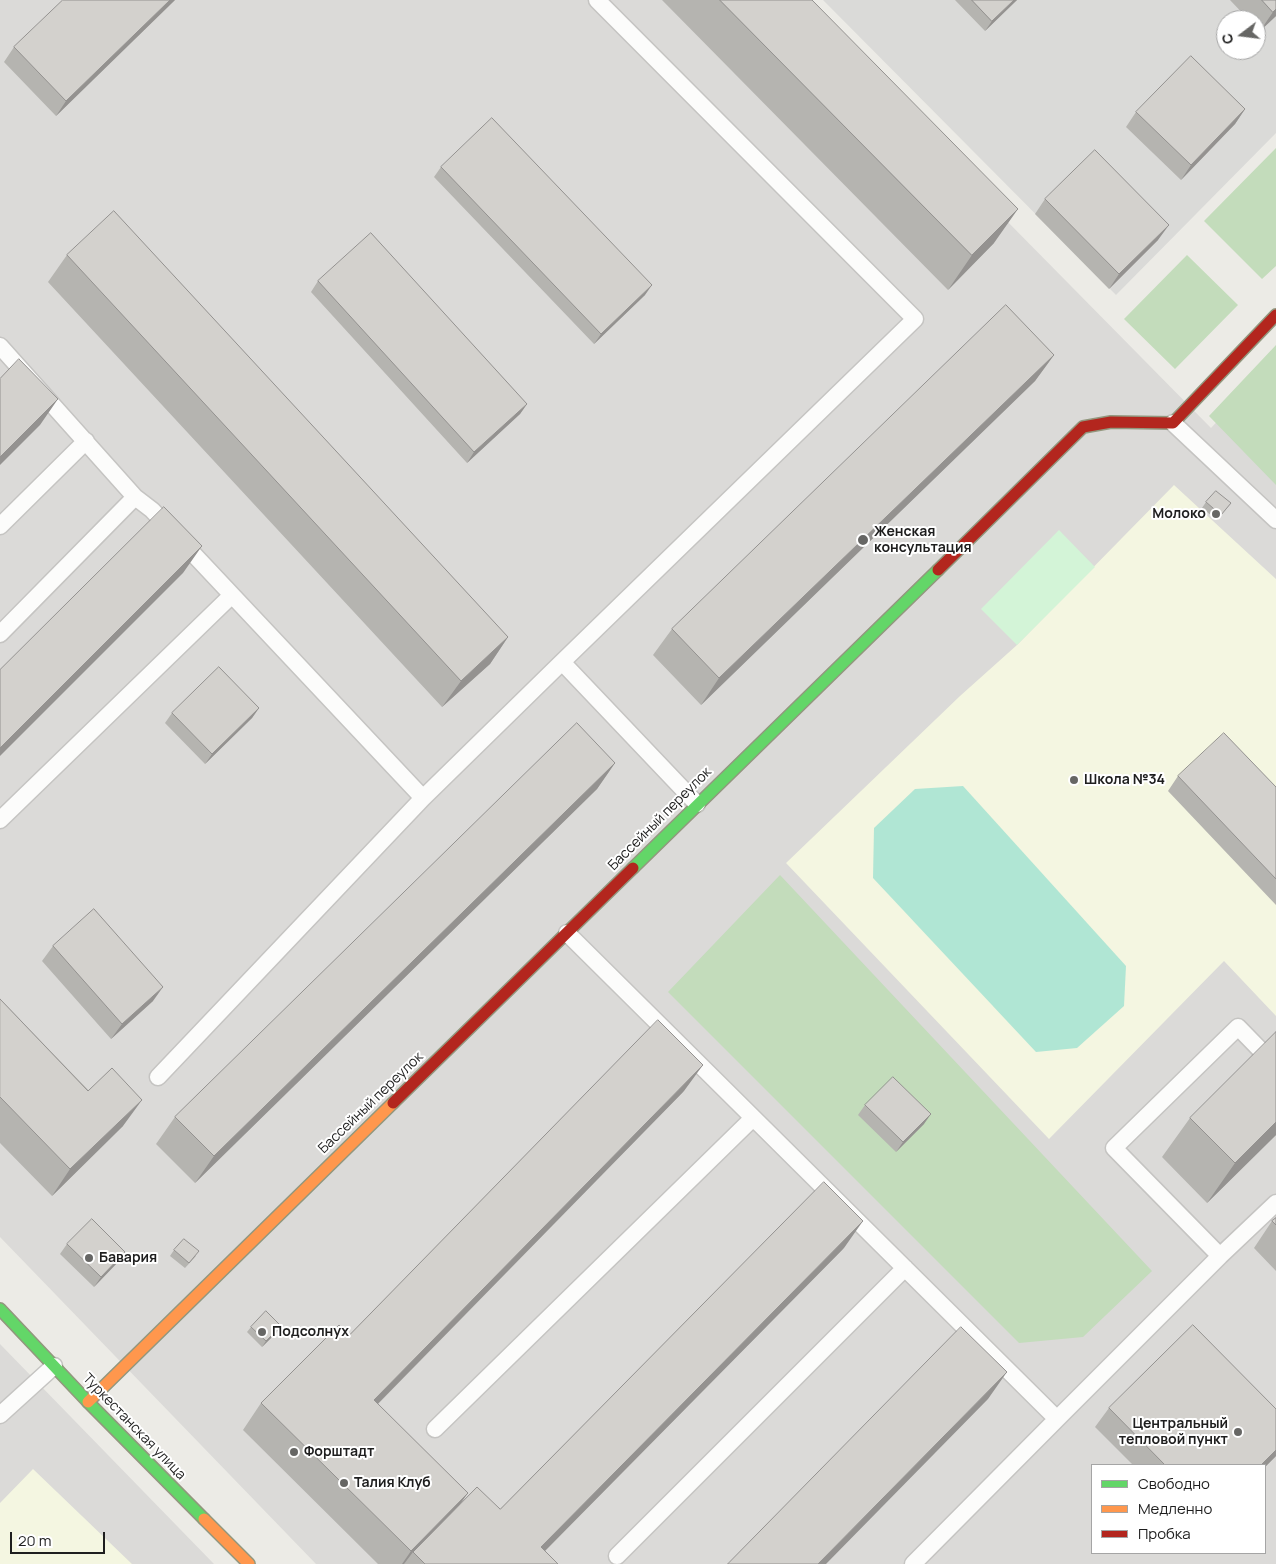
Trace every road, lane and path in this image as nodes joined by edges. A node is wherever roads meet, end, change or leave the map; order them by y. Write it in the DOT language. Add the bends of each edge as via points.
graph roads {
  1 [pos="597,0"];
  2 [pos="1276,315"];
  3 [pos="0,346"];
  4 [pos="1173,423"];
  5 [pos="86,440"];
  6 [pos="136,497"];
  7 [pos="1276,520"];
  8 [pos="0,526"];
  9 [pos="232,595"];
  10 [pos="0,634"];
  11 [pos="562,662"];
  12 [pos="423,798"];
  13 [pos="697,804"];
  14 [pos="0,820"];
  15 [pos="567,933"];
  16 [pos="1276,1066"];
  17 [pos="158,1077"];
  18 [pos="753,1118"];
  19 [pos="1276,1204"];
  20 [pos="1220,1256"];
  21 [pos="905,1268"];
  22 [pos="0,1309"];
  23 [pos="54,1366"];
  24 [pos="88,1402"];
  25 [pos="0,1414"];
  26 [pos="1057,1419"];
  27 [pos="435,1428"];
  28 [pos="618,1556"];
  29 [pos="249,1564"];
  30 [pos="913,1564"];
  1 -- 11 [label="lane" via="915,318"];
  2 -- 4 [label="street"];
  3 -- 5 [label="lane"];
  4 -- 7 [label="lane"];
  4 -- 13 [label="street, Бассейный переулок" via="1111,422 1083,427"];
  5 -- 6 [label="lane"];
  5 -- 8 [label="lane"];
  6 -- 9 [label="lane"];
  6 -- 10 [label="lane"];
  9 -- 12 [label="lane"];
  9 -- 14 [label="lane"];
  11 -- 12 [label="lane"];
  11 -- 13 [label="lane"];
  12 -- 17 [label="lane"];
  13 -- 15 [label="street, Бассейный переулок"];
  15 -- 18 [label="lane"];
  15 -- 24 [label="street, Бассейный переулок"];
  16 -- 20 [label="lane" via="1238,1027 1114,1148"];
  18 -- 21 [label="lane"];
  18 -- 27 [label="lane"];
  19 -- 20 [label="lane"];
  20 -- 26 [label="lane"];
  21 -- 26 [label="lane"];
  21 -- 28 [label="lane"];
  22 -- 23 [label="street, Туркестанская улица"];
  23 -- 24 [label="street, Туркестанская улица"];
  23 -- 25 [label="lane"];
  24 -- 29 [label="street, Туркестанская улица"];
  26 -- 30 [label="lane"];
}
